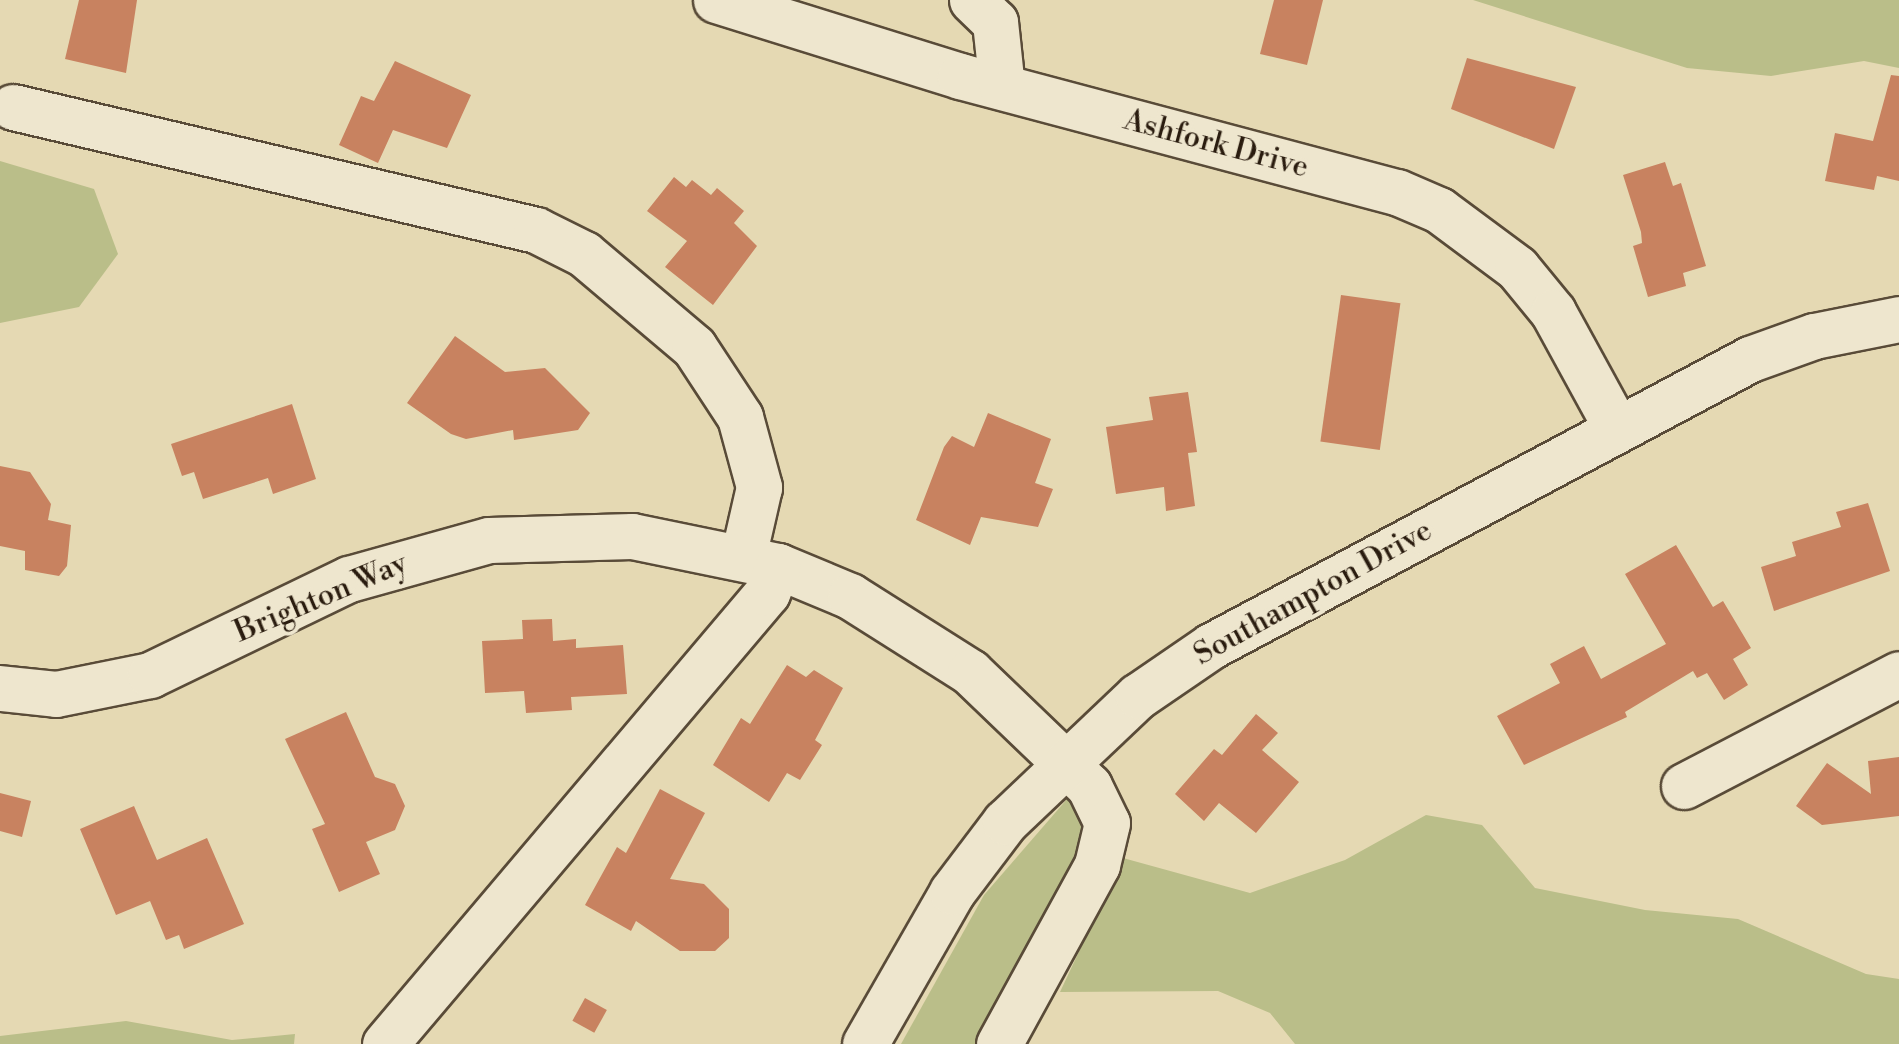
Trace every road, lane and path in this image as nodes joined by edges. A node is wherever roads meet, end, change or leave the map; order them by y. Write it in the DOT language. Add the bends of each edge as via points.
graph roads {
  1 [pos="716,0"];
  2 [pos="972,0"];
  3 [pos="1002,87"];
  4 [pos="13,106"];
  5 [pos="1899,319"];
  6 [pos="1616,429"];
  7 [pos="761,561"];
  8 [pos="1899,674"];
  9 [pos="0,688"];
  10 [pos="1062,761"];
  11 [pos="1684,786"];
  12 [pos="385,1044"];
  13 [pos="865,1044"];
  14 [pos="999,1044"];
  1 -- 3 [label="street, Ashfork Drive"];
  2 -- 3 [label="street" via="995,22"];
  3 -- 6 [label="street, Ashfork Drive" via="1397,192 1439,210 1517,268 1560,324"];
  4 -- 7 [label="street" via="536,230 584,254 694,347 740,416 760,487"];
  5 -- 6 [label="street, Southampton Drive" via="1814,336 1750,359"];
  6 -- 10 [label="street, Southampton Drive" via="1211,646 1138,696"];
  7 -- 9 [label="street, Brighton Way" via="632,536 488,540 348,579 150,676 56,694"];
  7 -- 10 [label="street, Brighton Way" via="913,631 970,672"];
  7 -- 12 [label="street" via="767,593"];
  8 -- 11 [label="street"];
  10 -- 13 [label="street, Southampton Drive" via="952,892"];
  10 -- 14 [label="street, Brighton Way" via="1089,786 1107,823 1098,865"];
}
